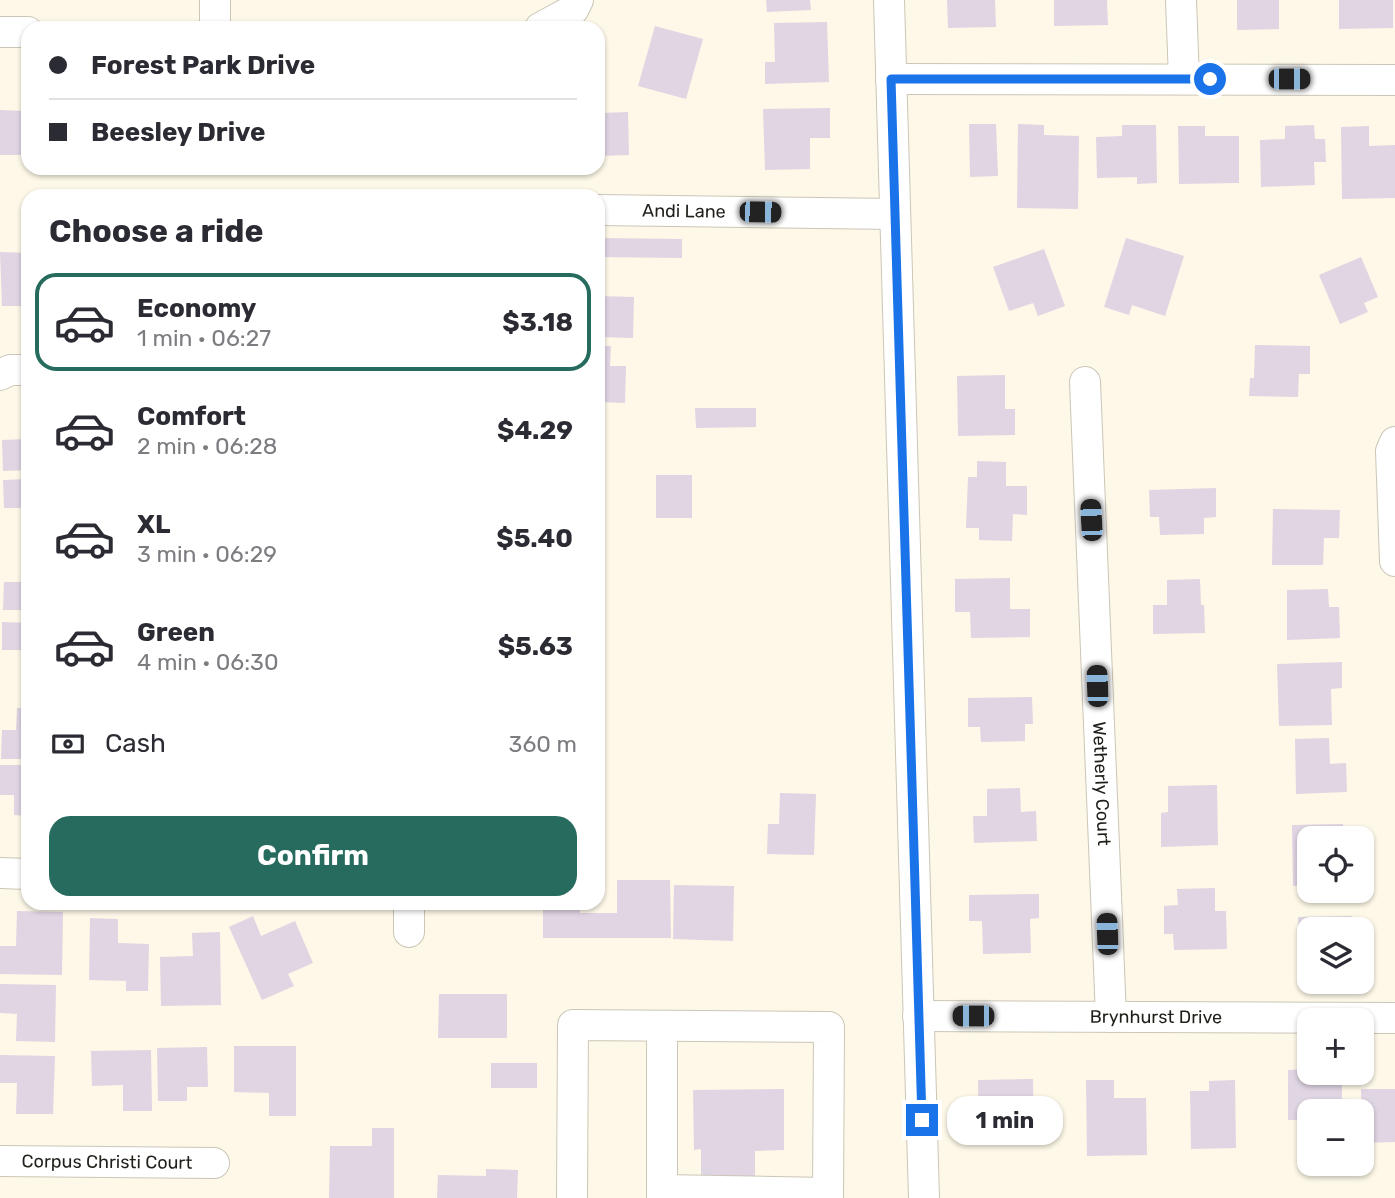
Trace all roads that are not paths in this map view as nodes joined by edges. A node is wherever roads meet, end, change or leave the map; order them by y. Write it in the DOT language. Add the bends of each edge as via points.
graph roads {
  1 [pos="215,0"];
  2 [pos="889,0"];
  3 [pos="1181,0"];
  4 [pos="575,5"];
  5 [pos="215,21"];
  6 [pos="551,21"];
  7 [pos="0,32"];
  8 [pos="21,32"];
  9 [pos="891,79"];
  10 [pos="1184,79"];
  11 [pos="1395,80"];
  12 [pos="605,210"];
  13 [pos="895,214"];
  14 [pos="21,370"];
  15 [pos="0,375"];
  16 [pos="1085,382"];
  17 [pos="1395,442"];
  18 [pos="1395,561"];
  19 [pos="0,873"];
  20 [pos="21,874"];
  21 [pos="409,910"];
  22 [pos="409,932"];
  23 [pos="918,1016"];
  24 [pos="1111,1017"];
  25 [pos="1395,1018"];
  26 [pos="662,1026"];
  27 [pos="0,1161"];
  28 [pos="215,1163"];
  29 [pos="662,1194"];
  30 [pos="828,1196"];
  31 [pos="572,1198"];
  32 [pos="924,1198"];
  1 -- 5 [label="street"];
  2 -- 9 [label="street"];
  3 -- 10 [label="street"];
  4 -- 6 [label="street"];
  7 -- 8 [label="street"];
  9 -- 10 [label="street"];
  9 -- 13 [label="street"];
  10 -- 11 [label="street"];
  12 -- 13 [label="street, Andi Lane"];
  13 -- 23 [label="street"];
  14 -- 15 [label="street"];
  16 -- 24 [label="street, Wetherly Court"];
  17 -- 18 [label="street" via="1391,451"];
  19 -- 20 [label="street"];
  21 -- 22 [label="street"];
  23 -- 24 [label="street, Brynhurst Drive"];
  23 -- 32 [label="street"];
  24 -- 25 [label="street, Brynhurst Drive"];
  26 -- 29 [label="street"];
  26 -- 30 [label="street" via="830,1027"];
  26 -- 31 [label="street" via="573,1025"];
  27 -- 28 [label="street, Corpus Christi Court"];
  29 -- 30 [label="street"];
}
